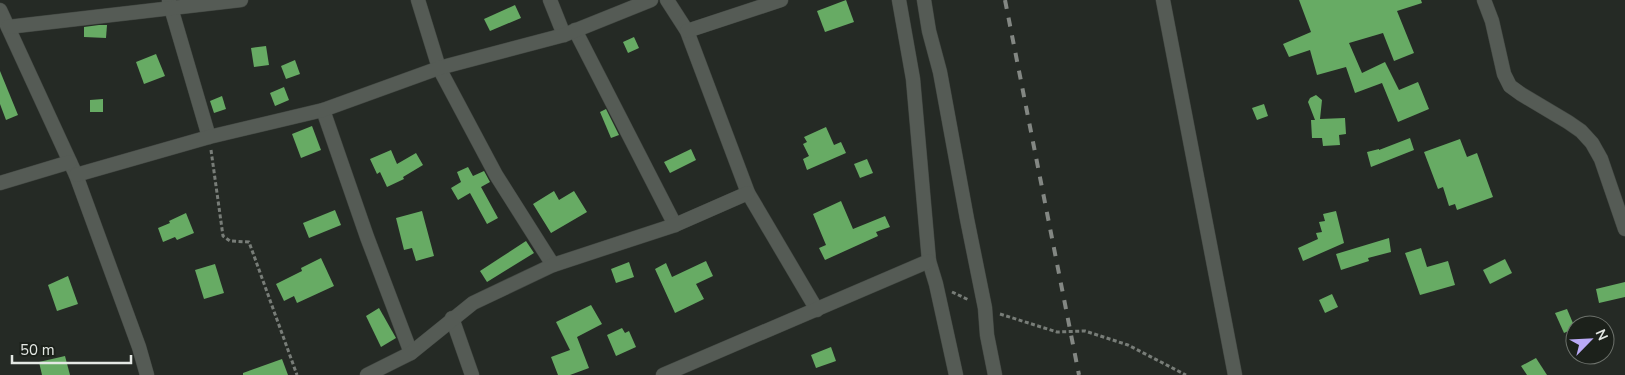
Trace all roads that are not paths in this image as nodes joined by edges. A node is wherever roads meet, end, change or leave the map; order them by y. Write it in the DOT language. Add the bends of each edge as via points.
graph roads {
  1 [pos="241,0"];
  2 [pos="418,0"];
  3 [pos="550,0"];
  4 [pos="651,0"];
  5 [pos="667,0"];
  6 [pos="781,0"];
  7 [pos="899,0"];
  8 [pos="924,0"];
  9 [pos="1163,0"];
  10 [pos="1484,0"];
  11 [pos="169,4"];
  12 [pos="0,10"];
  13 [pos="8,27"];
  14 [pos="687,31"];
  15 [pos="570,33"];
  16 [pos="439,68"];
  17 [pos="323,110"];
  18 [pos="209,137"];
  19 [pos="73,169"];
  20 [pos="0,183"];
  21 [pos="748,193"];
  22 [pos="675,225"];
  23 [pos="1625,229"];
  24 [pos="929,261"];
  25 [pos="553,264"];
  26 [pos="817,310"];
  27 [pos="452,318"];
  28 [pos="411,353"];
  29 [pos="952,354"];
  30 [pos="147,375"];
  31 [pos="366,375"];
  32 [pos="472,375"];
  33 [pos="664,375"];
  34 [pos="956,375"];
  35 [pos="968,375"];
  36 [pos="994,375"];
  37 [pos="1235,375"];
  1 -- 11 [label="street"];
  2 -- 16 [label="street"];
  3 -- 15 [label="street"];
  4 -- 15 [label="street"];
  5 -- 14 [label="street"];
  6 -- 14 [label="street"];
  7 -- 24 [label="street" via="913,79"];
  8 -- 36 [label="street" via="985,308"];
  9 -- 37 [label="street"];
  10 -- 23 [label="street" via="1510,86 1581,131 1592,143 1601,158"];
  11 -- 13 [label="street"];
  11 -- 18 [label="street"];
  12 -- 13 [label="street"];
  13 -- 19 [label="street"];
  14 -- 21 [label="street"];
  15 -- 16 [label="street"];
  15 -- 22 [label="street"];
  16 -- 17 [label="street"];
  16 -- 25 [label="street" via="496,175"];
  17 -- 18 [label="street"];
  17 -- 28 [label="street"];
  18 -- 19 [label="street"];
  19 -- 20 [label="street"];
  19 -- 30 [label="street"];
  21 -- 22 [label="street"];
  21 -- 26 [label="street"];
  22 -- 25 [label="street"];
  24 -- 26 [label="street"];
  24 -- 29 [label="street"];
  25 -- 27 [label="street" via="473,303"];
  26 -- 33 [label="street"];
  27 -- 28 [label="street"];
  27 -- 32 [label="street"];
  28 -- 31 [label="street"];
  29 -- 34 [label="street"];
  29 -- 35 [label="street"];
}
